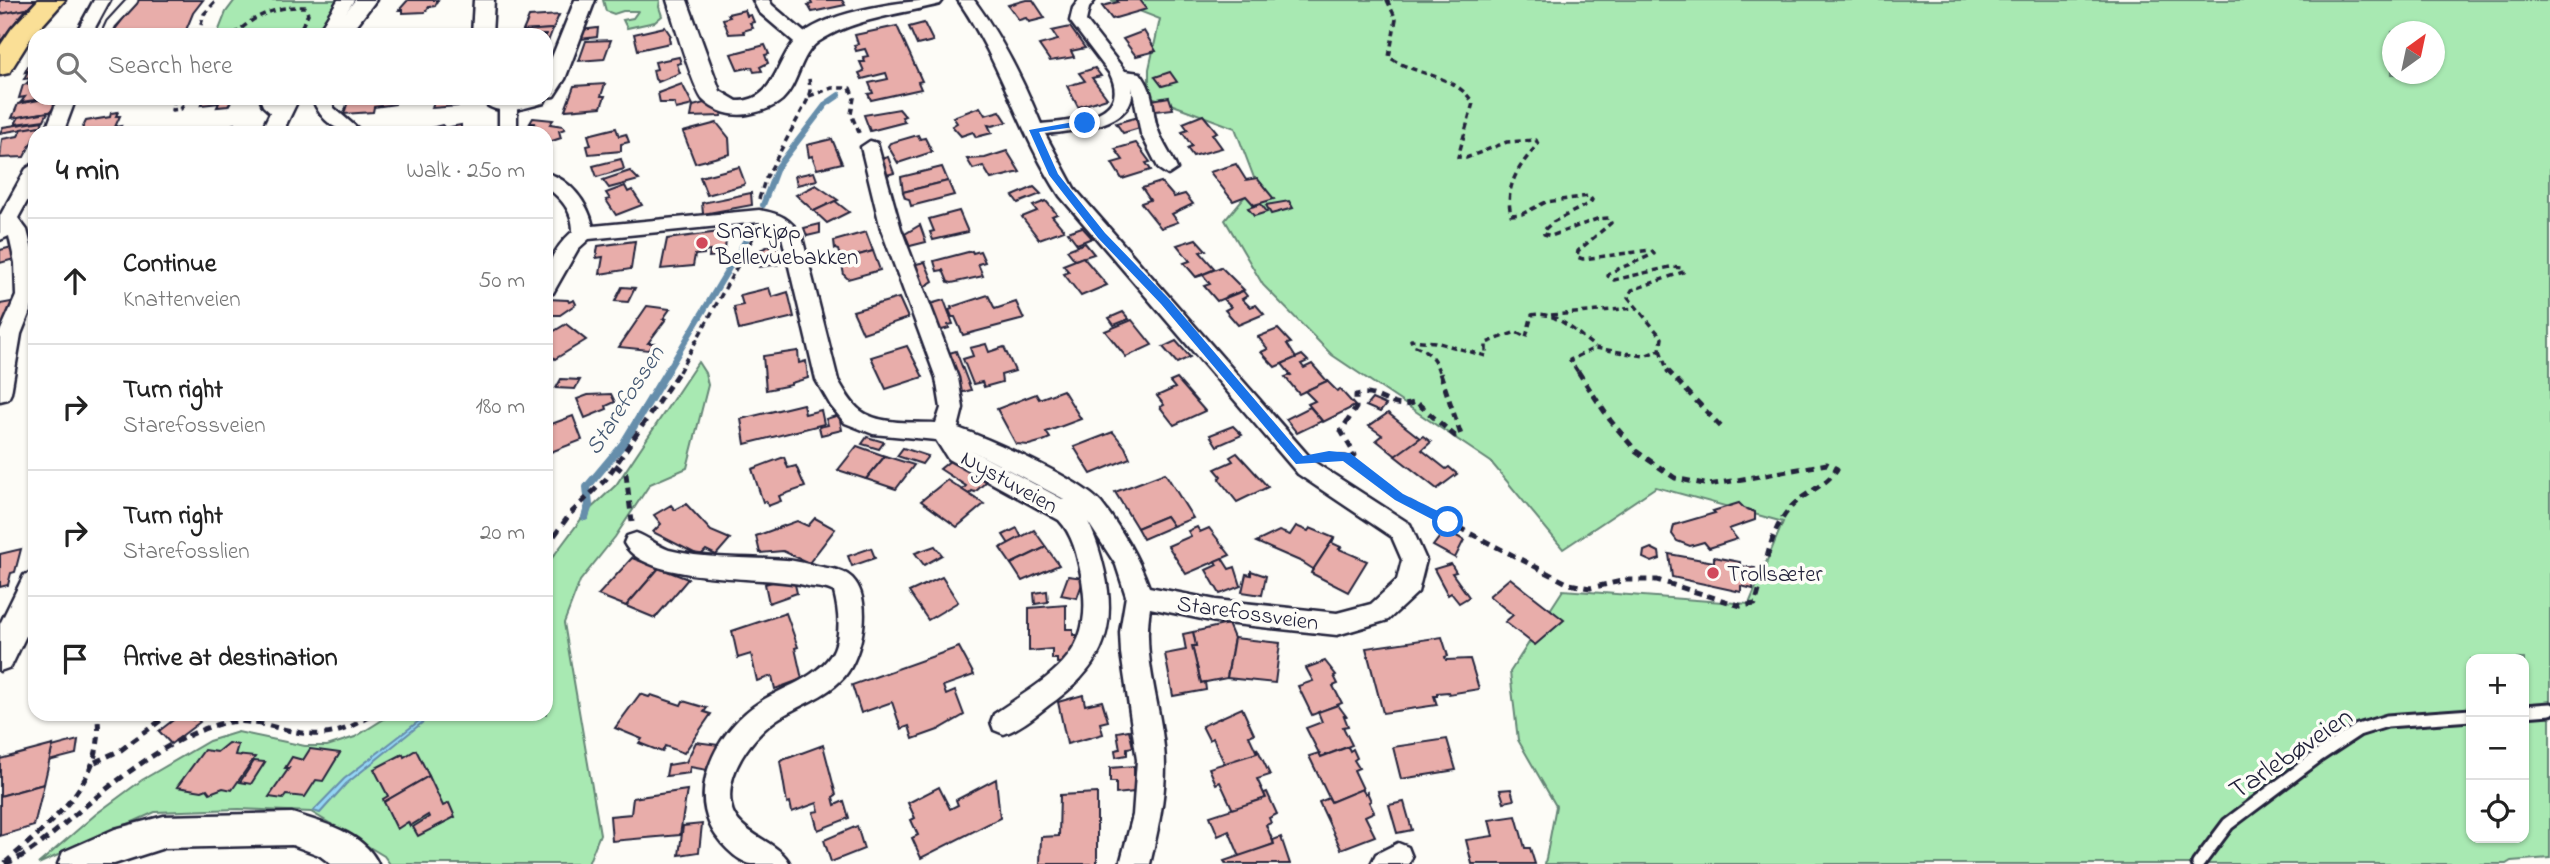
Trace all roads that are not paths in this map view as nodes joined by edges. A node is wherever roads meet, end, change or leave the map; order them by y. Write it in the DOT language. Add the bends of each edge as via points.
graph roads {
  1 [pos="52,0"];
  2 [pos="102,0"];
  3 [pos="133,0"];
  4 [pos="346,0"];
  5 [pos="366,0"];
  6 [pos="484,0"];
  7 [pos="585,0"];
  8 [pos="677,0"];
  9 [pos="761,0"];
  10 [pos="933,0"];
  11 [pos="966,0"];
  12 [pos="1087,0"];
  13 [pos="87,28"];
  14 [pos="109,28"];
  15 [pos="328,28"];
  16 [pos="344,28"];
  17 [pos="482,28"];
  18 [pos="806,43"];
  19 [pos="0,67"];
  20 [pos="1118,75"];
  21 [pos="553,80"];
  22 [pos="64,105"];
  23 [pos="324,105"];
  24 [pos="501,105"];
  25 [pos="57,126"];
  26 [pos="346,126"];
  27 [pos="506,126"];
  28 [pos="1034,130"];
  29 [pos="864,141"];
  30 [pos="1168,169"];
  31 [pos="28,182"];
  32 [pos="553,183"];
  33 [pos="4,227"];
  34 [pos="583,233"];
  35 [pos="553,275"];
  36 [pos="0,393"];
  37 [pos="945,432"];
  38 [pos="636,543"];
  39 [pos="1139,596"];
  40 [pos="28,599"];
  41 [pos="0,657"];
  42 [pos="2550,709"];
  43 [pos="2529,711"];
  44 [pos="2466,715"];
  45 [pos="1004,722"];
  46 [pos="76,864"];
  47 [pos="360,864"];
  48 [pos="775,864"];
  49 [pos="1135,864"];
  50 [pos="2198,864"];
  1 -- 19 [label="main road" via="21,34"];
  2 -- 13 [label="street"];
  3 -- 14 [label="lane"];
  4 -- 15 [label="street"];
  5 -- 16 [label="street"];
  6 -- 17 [label="street"];
  7 -- 21 [label="street"];
  8 -- 18 [label="street" via="710,94 720,104 739,108 775,97 794,55"];
  9 -- 18 [label="street"];
  10 -- 18 [label="street" via="830,29"];
  11 -- 28 [label="street, Starefossveien" via="994,42"];
  12 -- 20 [label="street" via="1078,21"];
  20 -- 28 [label="street" via="1125,96 1105,117"];
  20 -- 30 [label="street" via="1134,77 1142,86 1149,130"];
  22 -- 25 [label="street"];
  23 -- 26 [label="street"];
  24 -- 27 [label="street"];
  28 -- 39 [label="street, Starefossveien" via="1045,160 1066,192 1300,461 1401,531 1413,560 1409,585 1379,612 1337,624 1216,611"];
  29 -- 37 [label="street" via="891,229 947,378 952,408"];
  31 -- 33 [label="street"];
  32 -- 34 [label="street" via="565,191 584,224"];
  33 -- 36 [label="street" via="17,230 26,296 10,334"];
  34 -- 35 [label="street" via="570,245"];
  34 -- 37 [label="street, Nystuveien" via="775,219 790,233 827,380 853,417 881,428"];
  37 -- 39 [label="street" via="979,444 1091,508 1127,562"];
  37 -- 45 [label="street, Nystuveien" via="956,453 1076,521 1097,585 1098,620 1088,653 1062,682"];
  38 -- 48 [label="street" via="677,560 713,567 789,570 832,579 845,587 851,635 837,666 748,727 726,759 716,786 722,819 736,837"];
  39 -- 49 [label="street" via="1134,653 1151,760 1147,815"];
  40 -- 41 [label="street"];
  42 -- 43 [label="lane"];
  44 -- 50 [label="lane, Tarlebøveien" via="2387,721 2358,730 2228,824"];
  46 -- 47 [label="street" via="115,846 164,832 292,829 330,842"];
}
